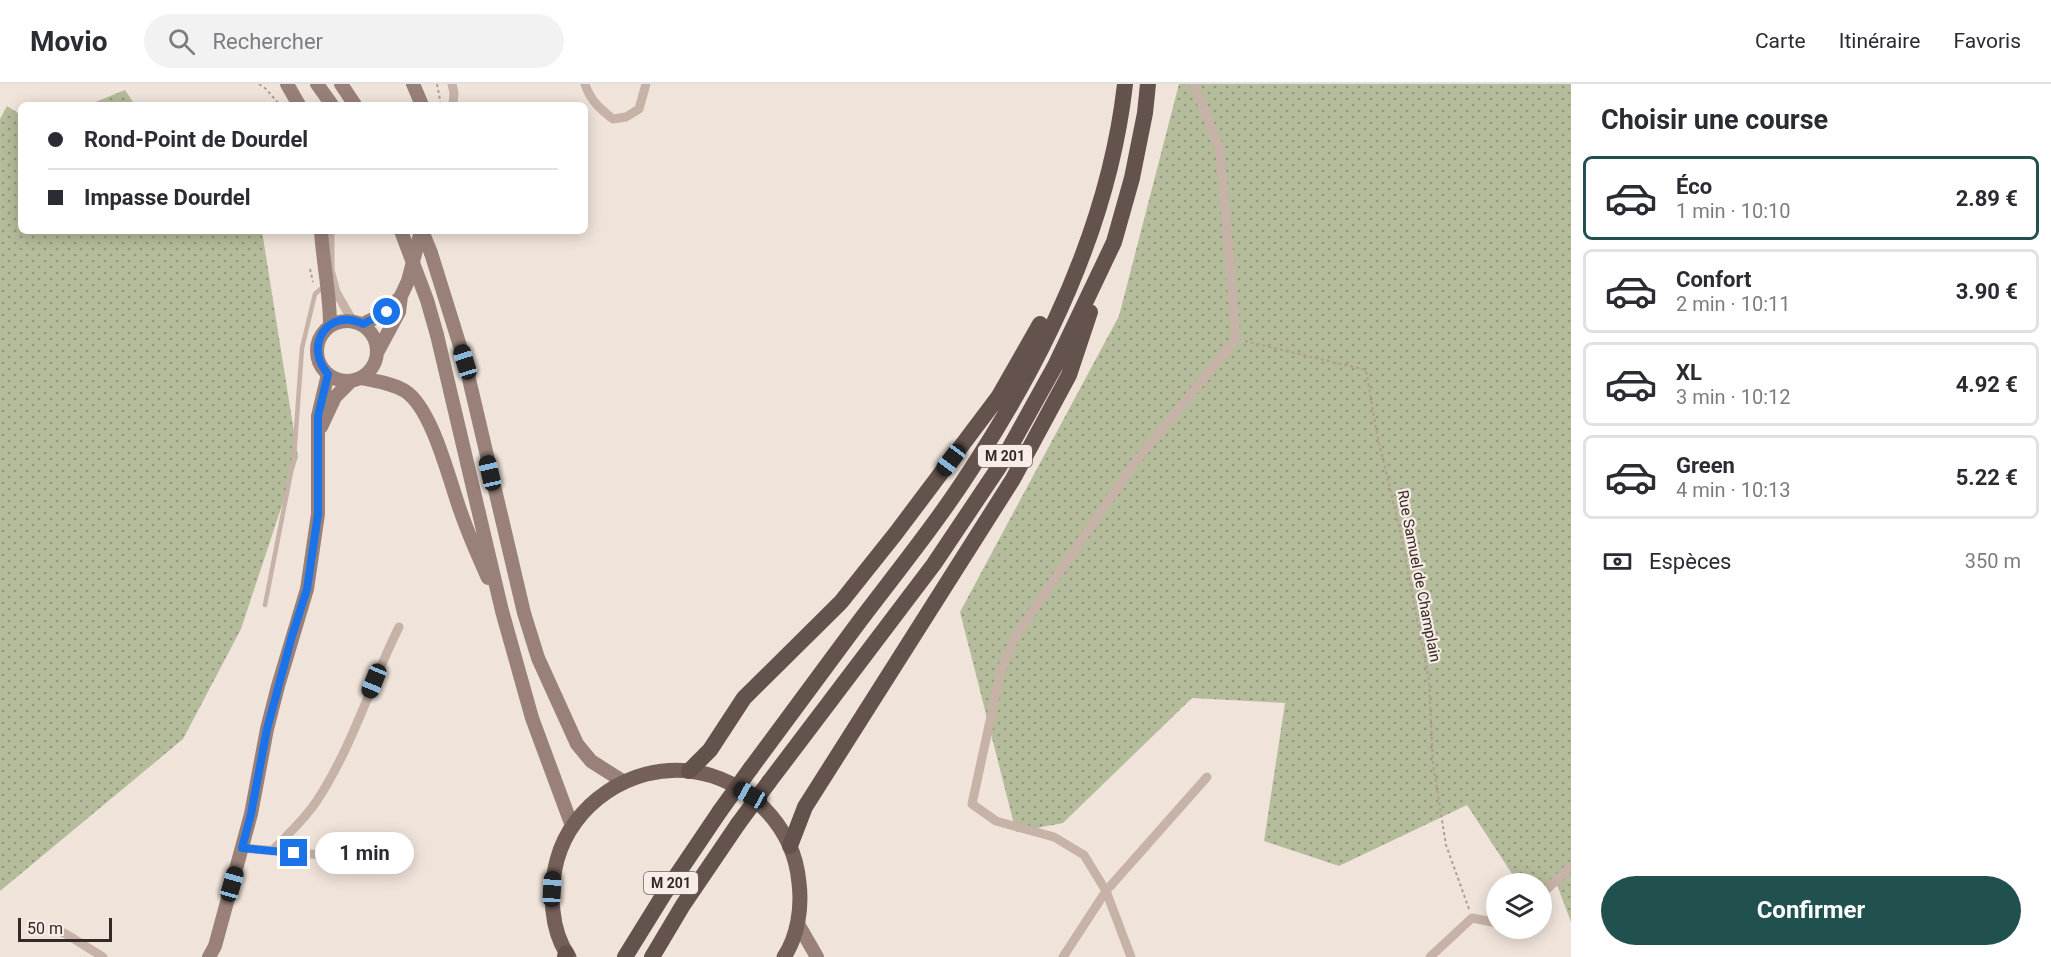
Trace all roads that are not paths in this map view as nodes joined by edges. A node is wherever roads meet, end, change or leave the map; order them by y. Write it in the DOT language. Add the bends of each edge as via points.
graph roads {
  1 [pos="287,84"];
  2 [pos="317,84"];
  3 [pos="341,84"];
  4 [pos="413,84"];
  5 [pos="452,84"];
  6 [pos="585,84"];
  7 [pos="646,84"];
  8 [pos="1125,84"];
  9 [pos="1148,84"];
  10 [pos="1194,84"];
  11 [pos="296,102"];
  12 [pos="330,102"];
  13 [pos="353,102"];
  14 [pos="421,102"];
  15 [pos="453,102"];
  16 [pos="1117,138"];
  17 [pos="321,234"];
  18 [pos="330,234"];
  19 [pos="402,234"];
  20 [pos="421,234"];
  21 [pos="423,234"];
  22 [pos="1114,242"];
  23 [pos="326,284"];
  24 [pos="401,296"];
  25 [pos="358,322"];
  26 [pos="330,325"];
  27 [pos="378,351"];
  28 [pos="328,374"];
  29 [pos="356,380"];
  30 [pos="318,432"];
  31 [pos="265,605"];
  32 [pos="502,611"];
  33 [pos="399,627"];
  34 [pos="689,771"];
  35 [pos="1207,777"];
  36 [pos="624,782"];
  37 [pos="572,826"];
  38 [pos="790,846"];
  39 [pos="242,848"];
  40 [pos="272,851"];
  41 [pos="404,862"];
  42 [pos="1571,866"];
  43 [pos="1552,884"];
  44 [pos="1106,891"];
  45 [pos="1486,921"];
  46 [pos="798,924"];
  47 [pos="56,929"];
  48 [pos="567,956"];
  49 [pos="103,957"];
  50 [pos="209,957"];
  51 [pos="625,957"];
  52 [pos="652,957"];
  53 [pos="784,957"];
  54 [pos="817,957"];
  55 [pos="1063,957"];
  56 [pos="1131,957"];
  57 [pos="1430,957"];
  1 -- 11 [label="main road"];
  2 -- 12 [label="main road"];
  3 -- 13 [label="main road"];
  4 -- 14 [label="main road"];
  5 -- 15 [label="street"];
  6 -- 7 [label="street" via="599,108 613,119 639,109"];
  8 -- 16 [label="highway, M 201"];
  9 -- 22 [label="highway, M 201" via="1132,177"];
  10 -- 44 [label="street" via="1220,150 1236,339 1132,466 1017,634 1001,670 972,804 996,821 1054,837 1084,855"];
  16 -- 34 [label="highway" via="1068,267 1031,343 999,396 841,602 744,698 710,750"];
  16 -- 51 [label="highway, M 201, bridge" via="1082,259 1037,358 979,457 916,549 720,811"];
  17 -- 23 [label="main road"];
  18 -- 25 [label="street" via="330,270 336,292"];
  19 -- 32 [label="main road, bridge" via="437,335"];
  20 -- 24 [label="main road"];
  21 -- 36 [label="main road, bridge" via="465,362 538,658 577,744 591,761"];
  22 -- 38 [label="highway" via="1070,375 1043,427 959,567 805,807"];
  22 -- 52 [label="highway, M 201, bridge" via="1055,366 999,467 934,564 738,824"];
  23 -- 26 [label="main road"];
  23 -- 31 [label="lane" via="315,294 302,348 294,457"];
  24 -- 25 [label="main road" via="387,312"];
  24 -- 27 [label="main road" via="399,312"];
  25 -- 26 [label="main road" via="345,320"];
  25 -- 27 [label="main road" via="374,336"];
  26 -- 28 [label="main road" via="317,349 321,367"];
  27 -- 29 [label="main road" via="373,367"];
  28 -- 29 [label="main road" via="343,381"];
  28 -- 30 [label="main road"];
  29 -- 30 [label="main road" via="335,397"];
  29 -- 32 [label="main road" via="382,382 404,390 423,411"];
  30 -- 39 [label="main road" via="318,514 307,589 269,718"];
  32 -- 37 [label="main road" via="532,718"];
  33 -- 40 [label="street" via="339,765 314,805"];
  34 -- 36 [label="main road" via="656,772"];
  34 -- 38 [label="main road" via="721,779 750,795 773,818"];
  35 -- 44 [label="street"];
  36 -- 37 [label="main road" via="604,793"];
  37 -- 48 [label="main road" via="553,875 556,929"];
  38 -- 46 [label="main road" via="800,888"];
  39 -- 40 [label="street"];
  39 -- 50 [label="main road"];
  40 -- 41 [label="street"];
  42 -- 43 [label="street"];
  44 -- 55 [label="street"];
  44 -- 56 [label="street"];
  45 -- 57 [label="street" via="1472,918"];
  46 -- 53 [label="main road"];
  46 -- 54 [label="main road"];
  47 -- 49 [label="street"];
}
